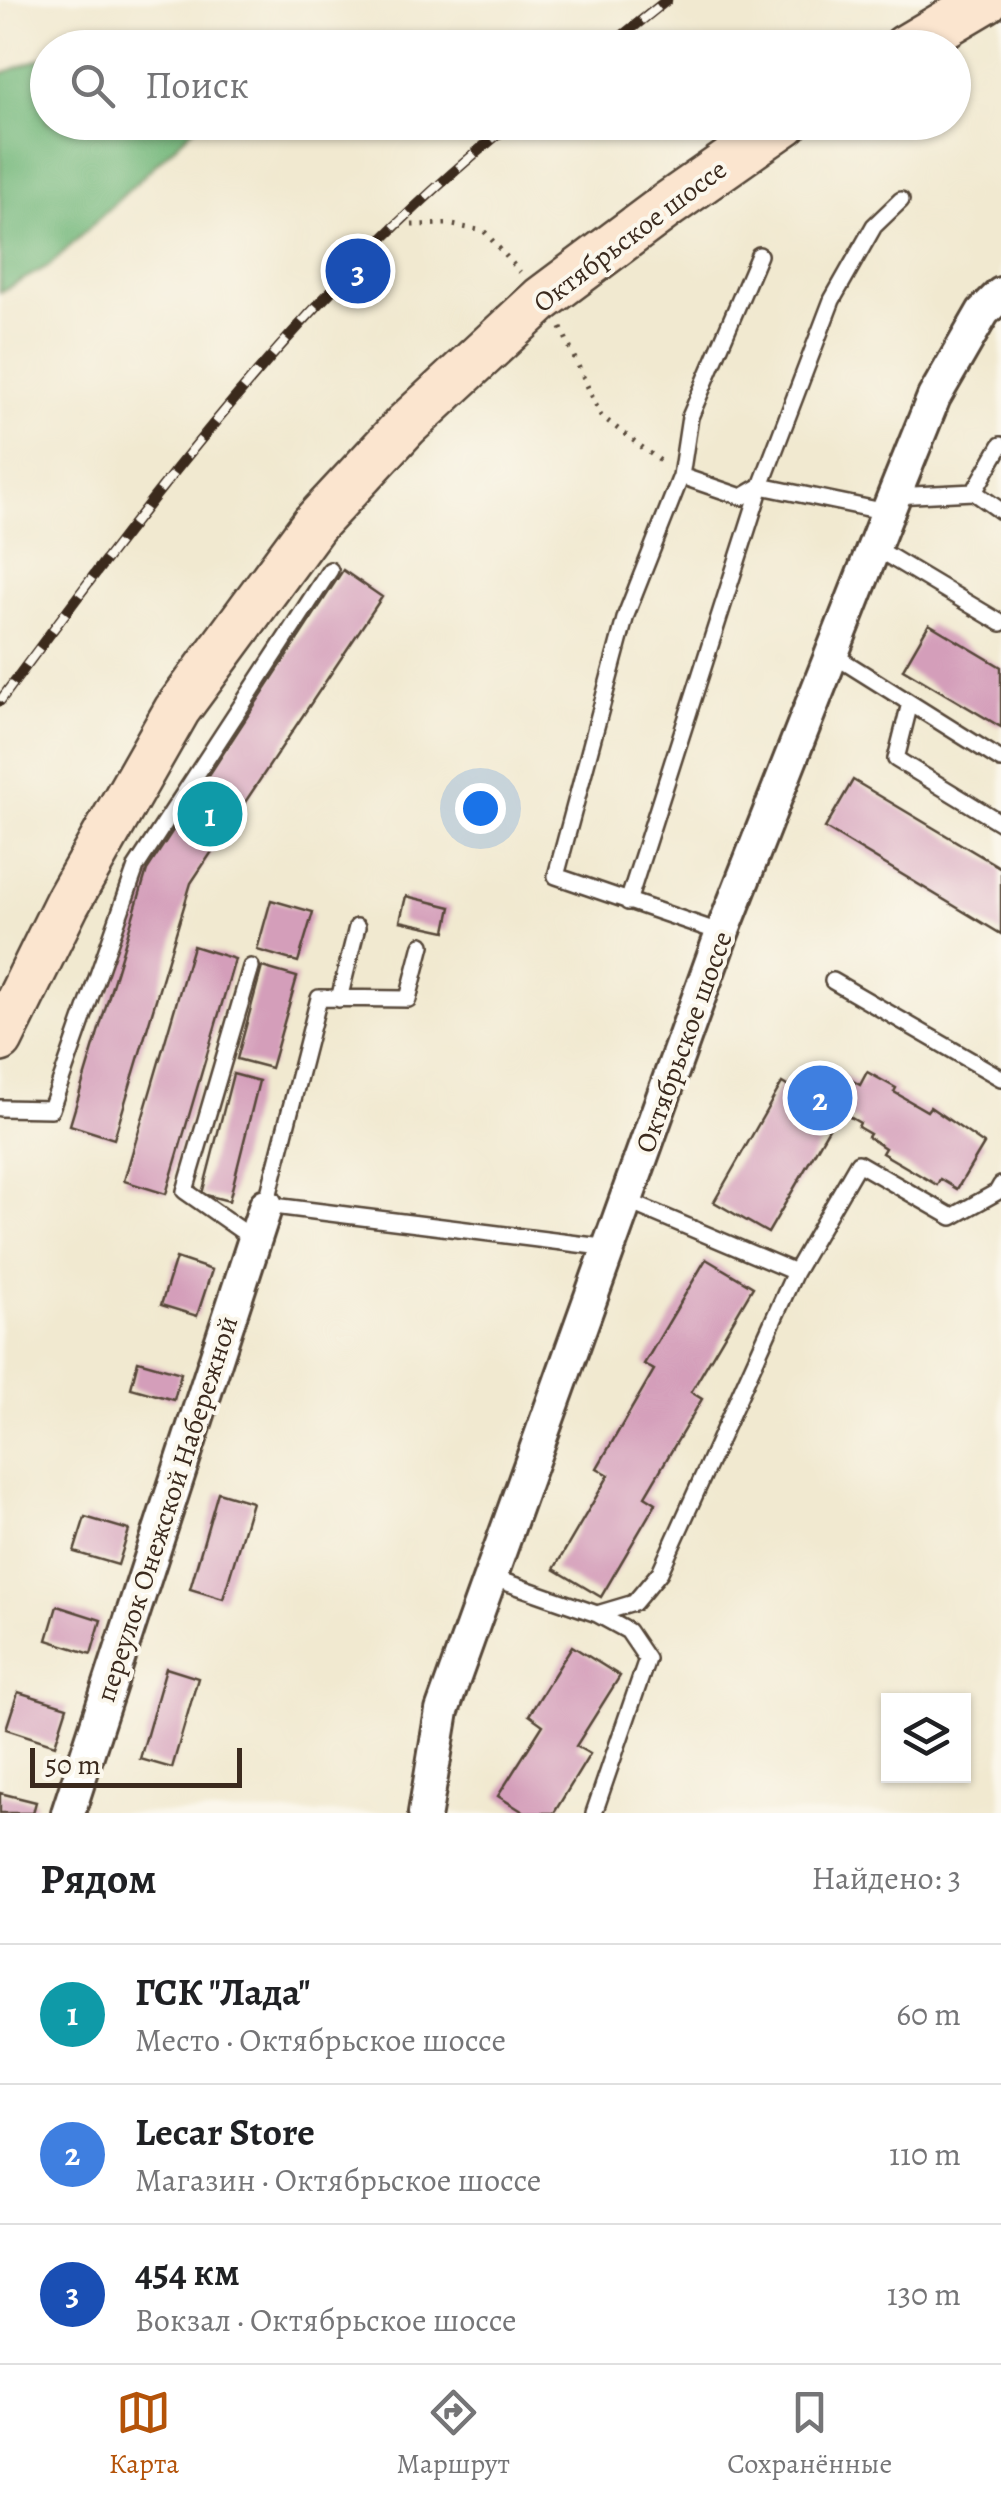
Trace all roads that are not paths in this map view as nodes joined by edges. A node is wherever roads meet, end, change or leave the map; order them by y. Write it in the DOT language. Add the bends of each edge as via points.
graph roads {
  1 [pos="986,0"];
  2 [pos="935,30"];
  3 [pos="760,140"];
  4 [pos="901,200"];
  5 [pos="758,255"];
  6 [pos="1001,294"];
  7 [pos="1001,445"];
  8 [pos="681,476"];
  9 [pos="761,486"];
  10 [pos="974,492"];
  11 [pos="891,504"];
  12 [pos="1001,510"];
  13 [pos="874,547"];
  14 [pos="330,570"];
  15 [pos="1001,623"];
  16 [pos="832,654"];
  17 [pos="910,703"];
  18 [pos="1001,760"];
  19 [pos="1001,823"];
  20 [pos="628,902"];
  21 [pos="358,927"];
  22 [pos="722,933"];
  23 [pos="422,946"];
  24 [pos="251,967"];
  25 [pos="833,981"];
  26 [pos="339,999"];
  27 [pos="0,1039"];
  28 [pos="1001,1078"];
  29 [pos="0,1108"];
  30 [pos="1001,1185"];
  31 [pos="627,1201"];
  32 [pos="266,1205"];
  33 [pos="255,1240"];
  34 [pos="610,1248"];
  35 [pos="795,1272"];
  36 [pos="491,1576"];
  37 [pos="597,1614"];
  38 [pos="68,1813"];
  39 [pos="425,1813"];
  40 [pos="594,1813"];
  1 -- 2 [label="main road"];
  3 -- 27 [label="main road, Октябрьское шоссе" via="542,299 406,425 314,524 177,710 67,903"];
  4 -- 9 [label="lane" via="874,226 832,300"];
  5 -- 8 [label="lane" via="690,416"];
  6 -- 11 [label="street, Октябрьское шоссе" via="983,312 934,398"];
  7 -- 10 [label="lane"];
  8 -- 9 [label="lane" via="742,497"];
  8 -- 20 [label="lane" via="626,615 556,876"];
  9 -- 11 [label="lane"];
  9 -- 20 [label="lane"];
  10 -- 11 [label="lane"];
  10 -- 12 [label="lane"];
  11 -- 13 [label="street, Октябрьское шоссе"];
  13 -- 15 [label="lane"];
  13 -- 16 [label="street, Октябрьское шоссе"];
  14 -- 29 [label="lane" via="136,867 51,1110"];
  16 -- 17 [label="lane"];
  16 -- 22 [label="street, Октябрьское шоссе"];
  17 -- 18 [label="lane"];
  17 -- 19 [label="lane" via="896,759"];
  20 -- 22 [label="lane"];
  21 -- 26 [label="lane"];
  22 -- 31 [label="street, Октябрьское шоссе"];
  23 -- 26 [label="lane" via="408,999"];
  24 -- 33 [label="lane" via="185,1191"];
  25 -- 28 [label="lane"];
  26 -- 32 [label="lane" via="319,998"];
  30 -- 35 [label="lane" via="952,1218 858,1163"];
  31 -- 34 [label="street, Октябрьское шоссе"];
  31 -- 35 [label="lane"];
  32 -- 33 [label="street, переулок Онежской Набережной"];
  32 -- 34 [label="lane"];
  33 -- 38 [label="street, переулок Онежской Набережной"];
  34 -- 36 [label="street, Октябрьское шоссе"];
  35 -- 37 [label="lane" via="660,1572 634,1603"];
  36 -- 37 [label="lane"];
  36 -- 39 [label="street, Октябрьское шоссе" via="442,1711"];
  37 -- 40 [label="lane" via="628,1631 648,1659"];
}
